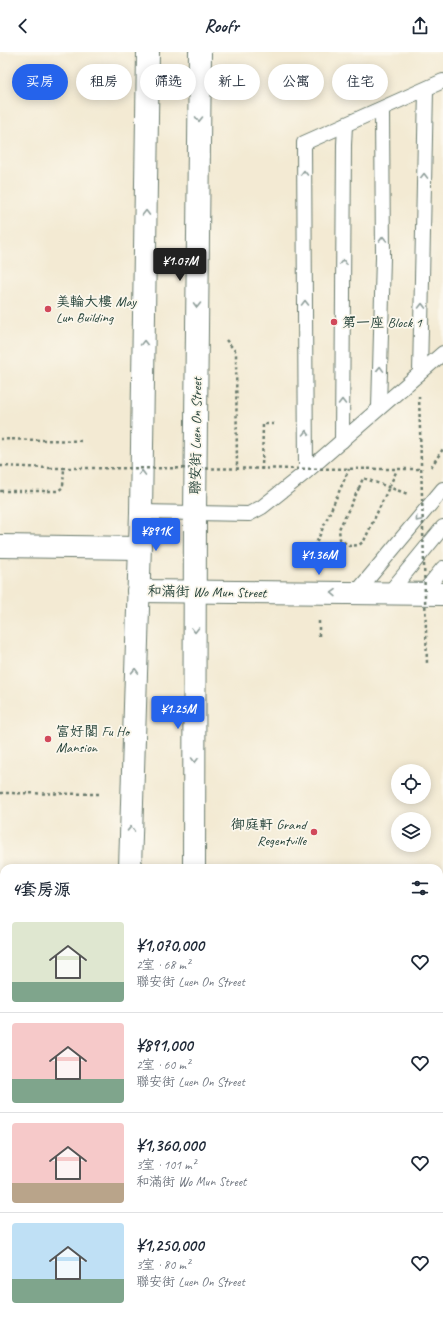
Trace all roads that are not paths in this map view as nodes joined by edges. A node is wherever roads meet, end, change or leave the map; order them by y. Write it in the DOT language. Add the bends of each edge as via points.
graph roads {
  1 [pos="148,52"];
  2 [pos="200,52"];
  3 [pos="443,81"];
  4 [pos="426,90"];
  5 [pos="382,110"];
  6 [pos="345,125"];
  7 [pos="443,353"];
  8 [pos="420,373"];
  9 [pos="379,408"];
  10 [pos="342,441"];
  11 [pos="306,472"];
  12 [pos="443,489"];
  13 [pos="141,512"];
  14 [pos="195,513"];
  15 [pos="443,527"];
  16 [pos="0,546"];
  17 [pos="139,548"];
  18 [pos="443,568"];
  19 [pos="138,591"];
  20 [pos="195,591"];
  21 [pos="356,593"];
  22 [pos="389,594"];
  23 [pos="433,594"];
  24 [pos="130,864"];
  25 [pos="194,864"];
  13 -- 1 [label="street, one-way"];
  2 -- 14 [label="street, 聯安街 Luen On Street, one-way"];
  3 -- 4 [label="lane"];
  4 -- 5 [label="lane"];
  8 -- 4 [label="lane, one-way"];
  5 -- 6 [label="lane"];
  9 -- 5 [label="lane, one-way" via="383,257"];
  10 -- 6 [label="lane, one-way"];
  11 -- 6 [label="lane, one-way" via="304,143"];
  7 -- 8 [label="lane"];
  8 -- 9 [label="lane"];
  9 -- 10 [label="lane"];
  10 -- 11 [label="lane"];
  11 -- 14 [label="lane" via="262,507 248,514"];
  12 -- 21 [label="lane, one-way"];
  13 -- 14 [label="lane"];
  13 -- 17 [label="street"];
  14 -- 20 [label="street, 聯安街 Luen On Street"];
  15 -- 22 [label="lane"];
  16 -- 17 [label="street"];
  17 -- 19 [label="street"];
  18 -- 23 [label="lane"];
  19 -- 20 [label="street, 和滿街 Wo Mun Street"];
  24 -- 19 [label="street, one-way"];
  21 -- 20 [label="street, 和滿街 Wo Mun Street, one-way"];
  20 -- 25 [label="street, 聯安街 Luen On Street, one-way"];
  21 -- 22 [label="street, 和滿街 Wo Mun Street"];
  22 -- 23 [label="street, 和滿街 Wo Mun Street"];
}
